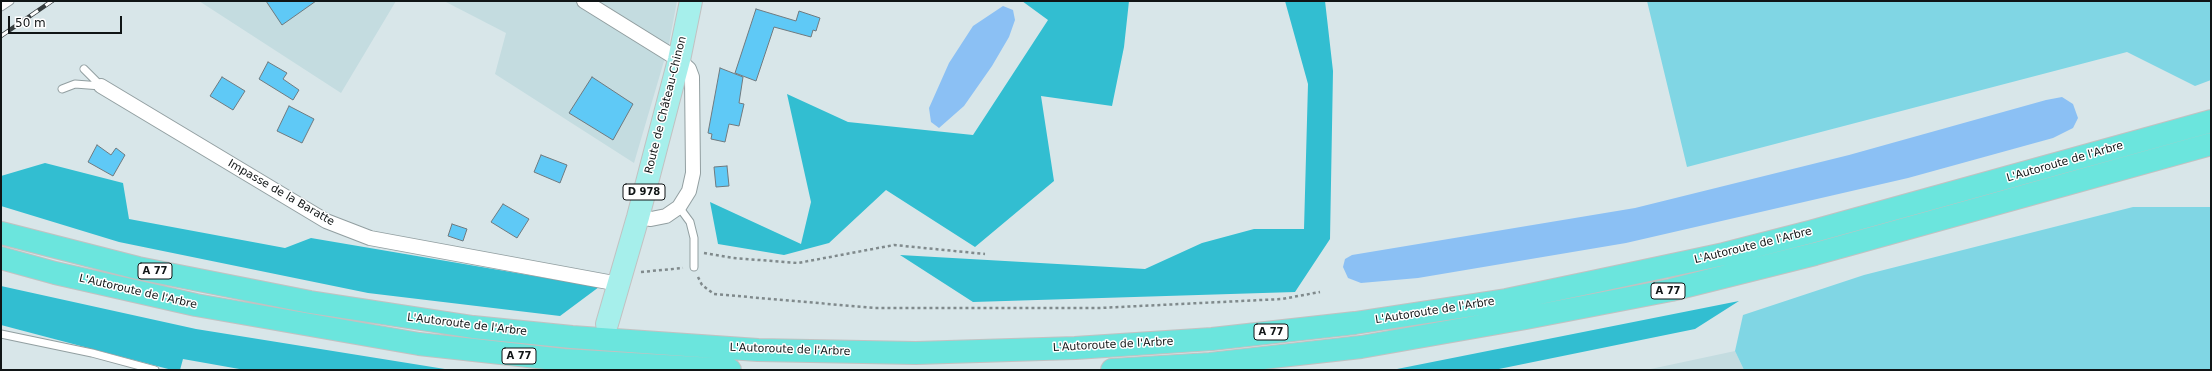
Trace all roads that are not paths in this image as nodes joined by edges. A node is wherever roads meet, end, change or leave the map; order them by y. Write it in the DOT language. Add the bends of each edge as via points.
graph roads {
  1 [pos="10,1"];
  2 [pos="584,1"];
  3 [pos="691,1"];
  4 [pos="1,7"];
  5 [pos="679,60"];
  6 [pos="84,69"];
  7 [pos="101,86"];
  8 [pos="62,89"];
  9 [pos="2211,120"];
  10 [pos="2211,144"];
  11 [pos="679,206"];
  12 [pos="638,217"];
  13 [pos="1,233"];
  14 [pos="1,258"];
  15 [pos="694,267"];
  16 [pos="620,279"];
  17 [pos="607,324"];
  18 [pos="1,334"];
  19 [pos="155,370"];
  20 [pos="730,370"];
  21 [pos="1112,370"];
  1 -- 4 [label="lane"];
  2 -- 5 [label="street"];
  3 -- 5 [label="main road, Route de Château-Chinon / D 978"];
  5 -- 11 [label="street" via="689,69 694,87 693,173 689,191"];
  5 -- 12 [label="main road, Route de Château-Chinon / D 978"];
  6 -- 7 [label="lane"];
  7 -- 8 [label="lane" via="75,84"];
  7 -- 16 [label="street, Impasse de la Baratte" via="326,221 370,238"];
  9 -- 13 [label="highway, L'Autoroute de l'Arbre / A 77" via="1803,234 1597,282 1506,300 1355,323 1212,339 1074,348 916,353 782,350 556,336 474,327 310,302 138,268"];
  10 -- 21 [label="highway, L'Autoroute de l'Arbre / A 77" via="1830,250 1671,290 1361,347 1210,364"];
  11 -- 12 [label="street" via="666,216 651,219"];
  11 -- 15 [label="lane" via="690,222 694,238"];
  12 -- 16 [label="main road, Route de Château-Chinon / D 978"];
  14 -- 20 [label="highway, L'Autoroute de l'Arbre / A 77" via="62,275 196,305 411,342 557,360"];
  16 -- 17 [label="main road, Route de Château-Chinon / D 978"];
  18 -- 19 [label="lane" via="92,353"];
}
